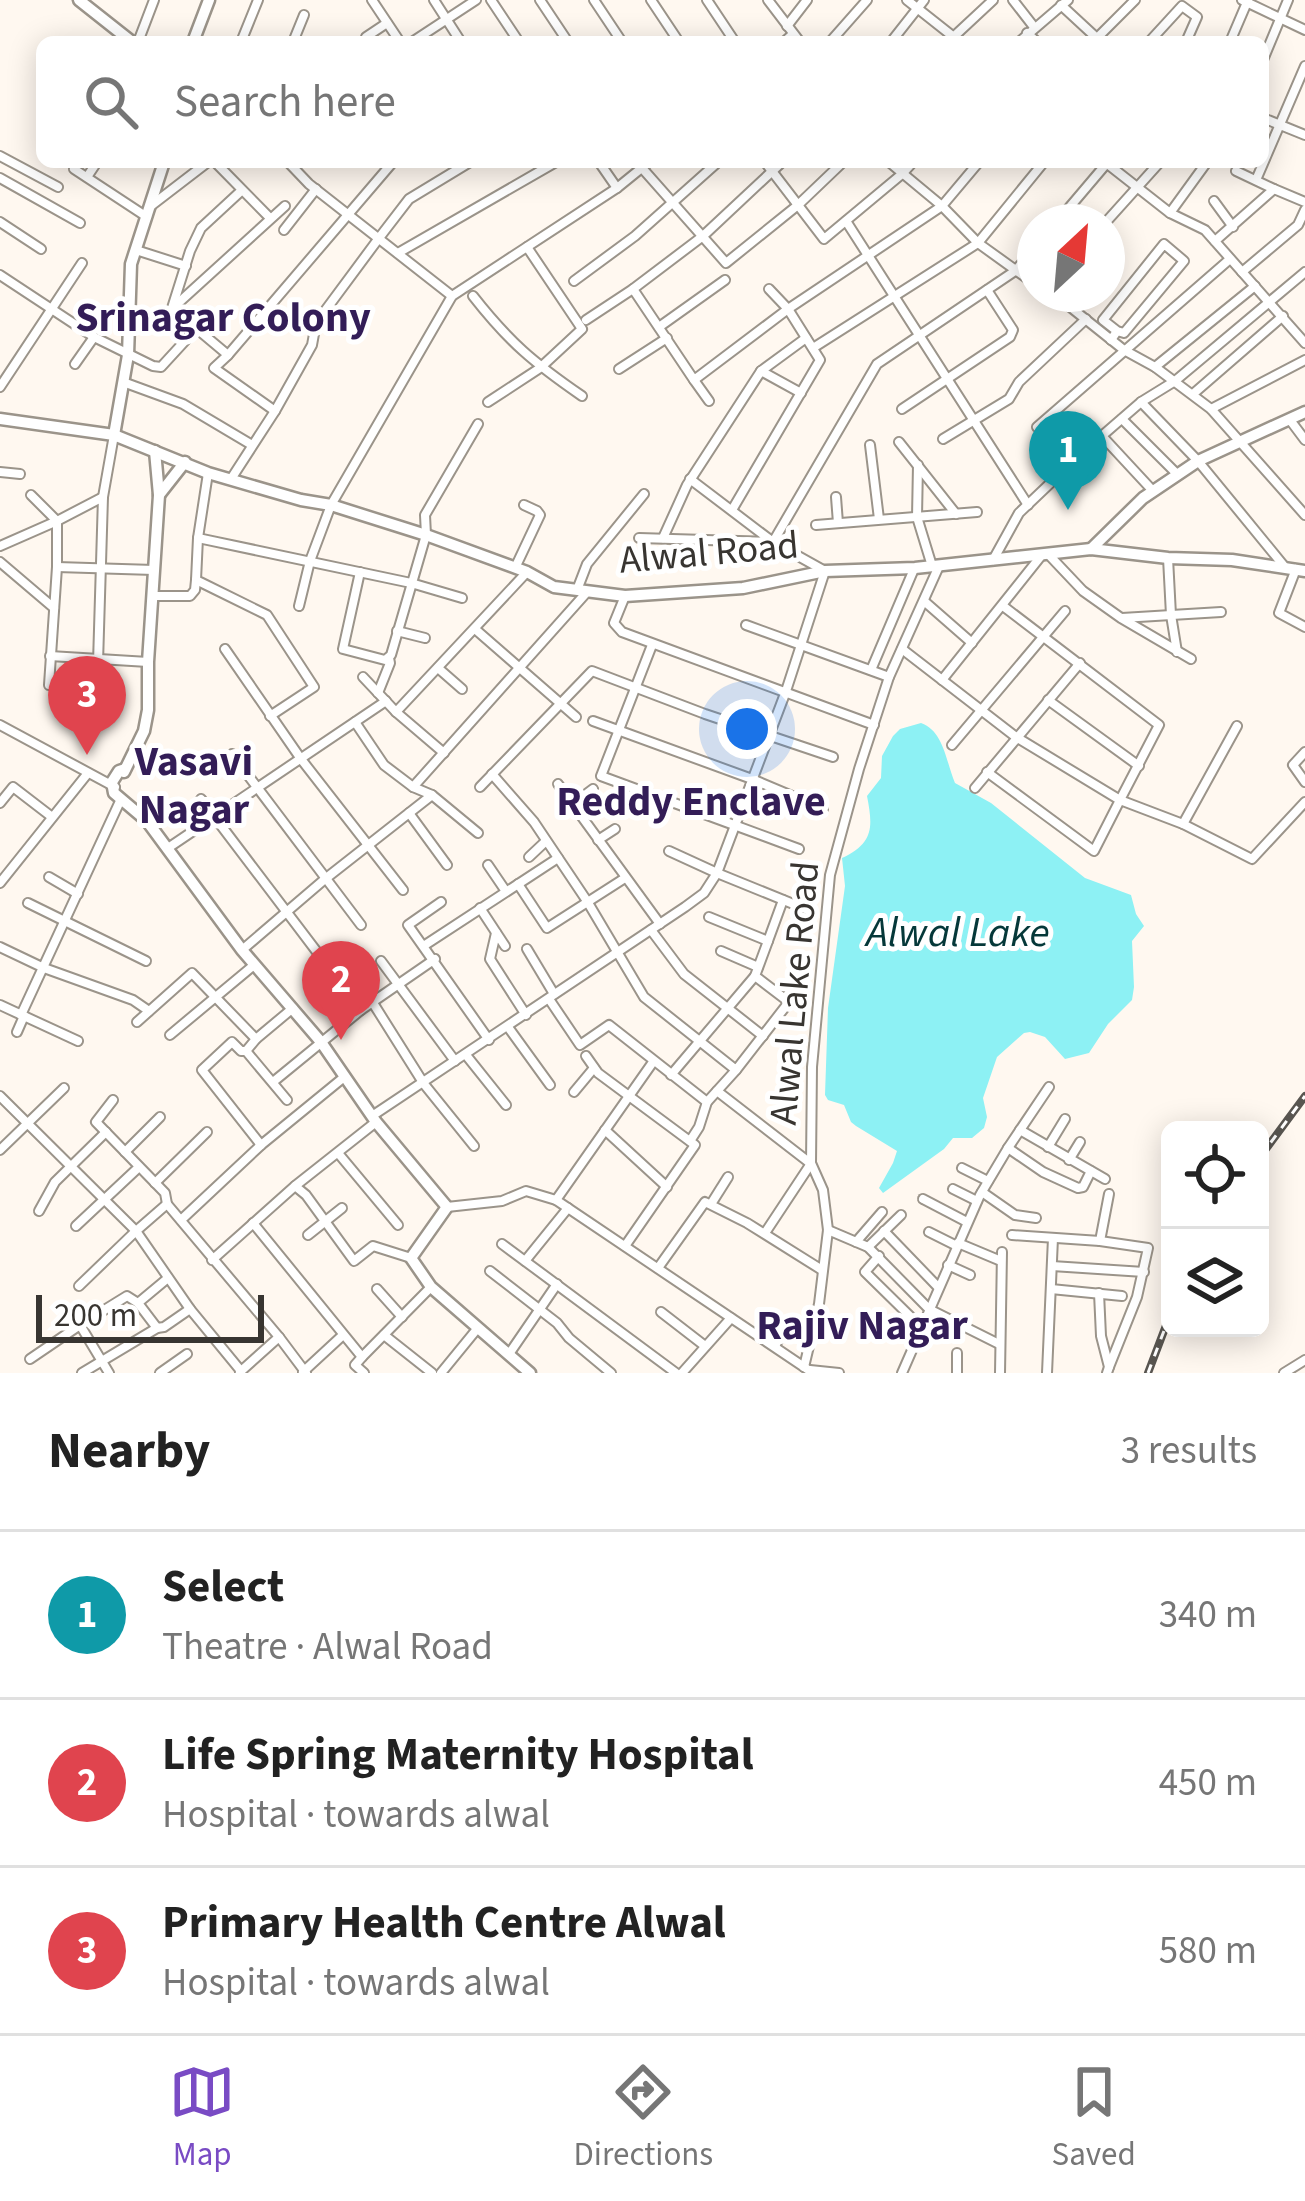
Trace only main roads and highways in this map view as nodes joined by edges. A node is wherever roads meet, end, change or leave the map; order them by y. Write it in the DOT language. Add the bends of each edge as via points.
graph roads {
  1 [pos="79,0"];
  2 [pos="209,0"];
  3 [pos="94,5"];
  4 [pos="128,36"];
  5 [pos="195,36"];
  6 [pos="162,168"];
  7 [pos="1305,412"];
  8 [pos="0,419"];
  9 [pos="114,435"];
  10 [pos="155,451"];
  11 [pos="185,462"];
  12 [pos="158,495"];
  13 [pos="1091,549"];
  14 [pos="1295,568"];
  15 [pos="526,1372"];
  1 -- 3 [label="main road"];
  2 -- 5 [label="main road"];
  3 -- 4 [label="main road"];
  6 -- 9 [label="main road" via="135,250"];
  7 -- 13 [label="main road" via="1198,461"];
  8 -- 9 [label="main road, Alwal Road"];
  9 -- 10 [label="main road, Alwal Road"];
  10 -- 11 [label="main road, Alwal Road"];
  10 -- 12 [label="main road"];
  11 -- 12 [label="main road"];
  11 -- 13 [label="main road, Alwal Road" via="426,535 554,587 625,596"];
  12 -- 15 [label="main road" via="146,725 117,793 147,821 447,1207 411,1258 431,1287"];
  13 -- 14 [label="main road, Alwal Road"];
}
